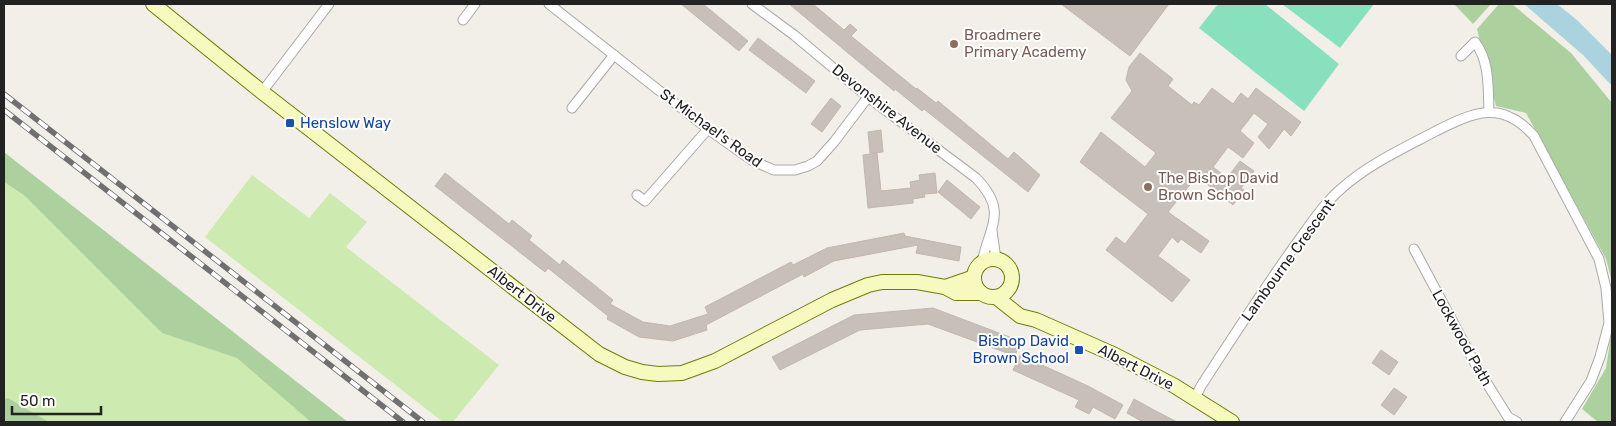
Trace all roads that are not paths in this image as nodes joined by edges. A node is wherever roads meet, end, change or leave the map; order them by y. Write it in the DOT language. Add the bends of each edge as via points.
graph roads {
  1 [pos="153,4"];
  2 [pos="329,4"];
  3 [pos="475,4"];
  4 [pos="550,4"];
  5 [pos="752,4"];
  6 [pos="463,20"];
  7 [pos="614,55"];
  8 [pos="1461,56"];
  9 [pos="262,92"];
  10 [pos="868,97"];
  11 [pos="572,108"];
  12 [pos="1488,112"];
  13 [pos="708,129"];
  14 [pos="637,195"];
  15 [pos="992,231"];
  16 [pos="1414,249"];
  17 [pos="996,259"];
  18 [pos="982,262"];
  19 [pos="974,277"];
  20 [pos="945,287"];
  21 [pos="981,293"];
  22 [pos="1001,294"];
  23 [pos="1195,398"];
  24 [pos="1232,422"];
  25 [pos="1517,422"];
  26 [pos="1565,422"];
  1 -- 9 [label="street, Albert Drive"];
  2 -- 9 [label="street"];
  3 -- 6 [label="street"];
  4 -- 7 [label="street, St Michael's Road"];
  5 -- 10 [label="street, Devonshire Avenue"];
  7 -- 11 [label="street"];
  7 -- 13 [label="street, St Michael's Road"];
  8 -- 12 [label="street" via="1474,42 1479,48 1486,65"];
  9 -- 20 [label="street, Albert Drive" via="599,354 642,372 658,374 693,370 868,285 917,282"];
  10 -- 13 [label="street, St Michael's Road" via="821,158 795,170 774,170 760,165"];
  10 -- 15 [label="street, Devonshire Avenue" via="976,178 994,204"];
  12 -- 23 [label="street, Lambourne Crescent" via="1466,117 1427,136 1356,176 1340,189 1270,279"];
  12 -- 26 [label="street, Lambourne Crescent" via="1505,114 1525,125 1534,136 1599,259 1606,288 1608,323 1591,381"];
  13 -- 14 [label="street" via="646,201"];
  15 -- 17 [label="street, Devonshire Avenue"];
  15 -- 18 [label="street, Devonshire Avenue"];
  16 -- 25 [label="street, Lockwood Path" via="1478,369 1508,417"];
  17 -- 18 [label="street"];
  17 -- 22 [label="street" via="1008,266 1011,273 1012,280"];
  18 -- 19 [label="street"];
  19 -- 20 [label="street, Albert Drive"];
  19 -- 21 [label="street"];
  20 -- 21 [label="street, Albert Drive" via="956,293"];
  21 -- 22 [label="street" via="986,296"];
  22 -- 23 [label="street, Albert Drive" via="1036,320 1115,355"];
  23 -- 24 [label="street, Albert Drive"];
}
